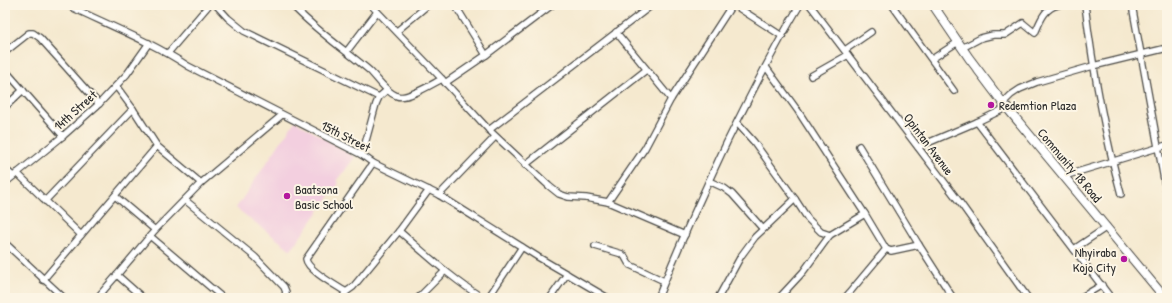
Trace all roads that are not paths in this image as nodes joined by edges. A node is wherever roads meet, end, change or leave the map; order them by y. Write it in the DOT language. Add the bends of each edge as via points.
graph roads {
  1 [pos="67,5"];
  2 [pos="209,5"];
  3 [pos="216,5"];
  4 [pos="292,5"];
  5 [pos="372,5"];
  6 [pos="428,5"];
  7 [pos="455,5"];
  8 [pos="552,5"];
  9 [pos="652,5"];
  10 [pos="733,5"];
  11 [pos="800,5"];
  12 [pos="810,5"];
  13 [pos="892,5"];
  14 [pos="933,5"];
  15 [pos="1058,5"];
  16 [pos="1085,5"];
  17 [pos="1132,5"];
  18 [pos="377,12"];
  19 [pos="397,31"];
  20 [pos="616,32"];
  21 [pos="871,32"];
  22 [pos="782,36"];
  23 [pos="149,43"];
  24 [pos="960,45"];
  25 [pos="1167,48"];
  26 [pos="347,51"];
  27 [pos="5,52"];
  28 [pos="168,53"];
  29 [pos="847,53"];
  30 [pos="1140,54"];
  31 [pos="486,55"];
  32 [pos="932,59"];
  33 [pos="1093,66"];
  34 [pos="766,67"];
  35 [pos="5,70"];
  36 [pos="646,70"];
  37 [pos="811,76"];
  38 [pos="444,81"];
  39 [pos="116,86"];
  40 [pos="23,90"];
  41 [pos="387,90"];
  42 [pos="954,91"];
  43 [pos="380,97"];
  44 [pos="671,99"];
  45 [pos="98,104"];
  46 [pos="1004,105"];
  47 [pos="5,107"];
  48 [pos="133,110"];
  49 [pos="282,115"];
  50 [pos="977,122"];
  51 [pos="737,123"];
  52 [pos="489,130"];
  53 [pos="63,136"];
  54 [pos="495,137"];
  55 [pos="157,146"];
  56 [pos="859,146"];
  57 [pos="1167,146"];
  58 [pos="918,147"];
  59 [pos="1158,148"];
  60 [pos="362,155"];
  61 [pos="1112,161"];
  62 [pos="373,163"];
  63 [pos="525,165"];
  64 [pos="5,169"];
  65 [pos="15,175"];
  66 [pos="1064,176"];
  67 [pos="709,181"];
  68 [pos="5,183"];
  69 [pos="201,183"];
  70 [pos="429,190"];
  71 [pos="1121,194"];
  72 [pos="439,195"];
  73 [pos="114,196"];
  74 [pos="1167,196"];
  75 [pos="795,199"];
  76 [pos="185,200"];
  77 [pos="45,201"];
  78 [pos="608,202"];
  79 [pos="865,214"];
  80 [pos="1107,227"];
  81 [pos="763,229"];
  82 [pos="155,230"];
  83 [pos="399,231"];
  84 [pos="81,235"];
  85 [pos="685,235"];
  86 [pos="830,235"];
  87 [pos="150,236"];
  88 [pos="919,245"];
  89 [pos="6,246"];
  90 [pos="595,246"];
  91 [pos="522,247"];
  92 [pos="886,249"];
  93 [pos="1074,249"];
  94 [pos="444,272"];
  95 [pos="566,274"];
  96 [pos="117,275"];
  97 [pos="44,280"];
  98 [pos="664,281"];
  99 [pos="1102,285"];
  100 [pos="346,292"];
  101 [pos="64,298"];
  102 [pos="97,298"];
  103 [pos="143,298"];
  104 [pos="223,298"];
  105 [pos="284,298"];
  106 [pos="342,298"];
  107 [pos="418,298"];
  108 [pos="483,298"];
  109 [pos="488,298"];
  110 [pos="550,298"];
  111 [pos="608,298"];
  112 [pos="658,298"];
  113 [pos="718,298"];
  114 [pos="779,298"];
  115 [pos="845,298"];
  116 [pos="954,298"];
  117 [pos="1028,298"];
  118 [pos="1080,298"];
  119 [pos="1111,298"];
  120 [pos="1164,298"];
  1 -- 23 [label="street, 15th Street"];
  2 -- 28 [label="street"];
  3 -- 43 [label="street" via="244,31"];
  4 -- 26 [label="street" via="317,29"];
  5 -- 18 [label="street"];
  6 -- 19 [label="street"];
  7 -- 31 [label="street"];
  8 -- 31 [label="street"];
  9 -- 20 [label="street"];
  10 -- 22 [label="street"];
  10 -- 44 [label="street"];
  11 -- 22 [label="street"];
  12 -- 29 [label="street, Opintan Avenue"];
  13 -- 32 [label="street"];
  14 -- 24 [label="main road, Community 18 Road"];
  15 -- 24 [label="street" via="1044,14 1035,33 1023,23 1006,35 993,35"];
  16 -- 33 [label="street"];
  17 -- 30 [label="street"];
  18 -- 19 [label="street"];
  18 -- 26 [label="street"];
  19 -- 38 [label="street"];
  20 -- 36 [label="street"];
  20 -- 52 [label="street"];
  21 -- 29 [label="street"];
  22 -- 34 [label="street"];
  23 -- 28 [label="street, 15th Street"];
  23 -- 39 [label="street, 14th Street"];
  24 -- 32 [label="street"];
  24 -- 46 [label="main road, Community 18 Road"];
  25 -- 30 [label="street"];
  26 -- 41 [label="street"];
  27 -- 45 [label="street" via="29,33 33,33"];
  28 -- 49 [label="street, 15th Street"];
  29 -- 37 [label="street"];
  29 -- 58 [label="street, Opintan Avenue"];
  30 -- 33 [label="street"];
  30 -- 59 [label="street"];
  31 -- 38 [label="street"];
  32 -- 42 [label="street"];
  33 -- 46 [label="street" via="1020,89 1011,95"];
  33 -- 61 [label="street"];
  34 -- 51 [label="street"];
  34 -- 79 [label="street"];
  35 -- 40 [label="street"];
  36 -- 44 [label="street"];
  36 -- 63 [label="street"];
  38 -- 41 [label="street" via="403,97"];
  38 -- 52 [label="street"];
  39 -- 45 [label="street, 14th Street"];
  39 -- 48 [label="street"];
  40 -- 47 [label="street"];
  40 -- 53 [label="street"];
  41 -- 43 [label="street"];
  43 -- 60 [label="street"];
  44 -- 78 [label="street" via="651,138"];
  45 -- 53 [label="street, 14th Street"];
  46 -- 50 [label="street"];
  46 -- 66 [label="main road, Community 18 Road"];
  48 -- 55 [label="street"];
  48 -- 77 [label="street"];
  49 -- 60 [label="street, 15th Street"];
  49 -- 69 [label="street"];
  50 -- 58 [label="street"];
  50 -- 93 [label="street"];
  51 -- 67 [label="street"];
  51 -- 75 [label="street"];
  52 -- 54 [label="street"];
  53 -- 65 [label="street, 14th Street"];
  54 -- 63 [label="street"];
  54 -- 72 [label="street"];
  55 -- 69 [label="street"];
  55 -- 73 [label="street"];
  56 -- 88 [label="street"];
  57 -- 59 [label="street"];
  58 -- 117 [label="street, Opintan Avenue"];
  59 -- 61 [label="street"];
  59 -- 74 [label="street"];
  60 -- 62 [label="street, 15th Street"];
  61 -- 66 [label="street"];
  61 -- 71 [label="street"];
  62 -- 70 [label="street, 15th Street"];
  62 -- 100 [label="street" via="306,259 314,271"];
  63 -- 78 [label="street" via="559,194"];
  64 -- 65 [label="street"];
  65 -- 68 [label="street, 14th Street"];
  65 -- 77 [label="street"];
  66 -- 80 [label="main road, Community 18 Road"];
  67 -- 81 [label="street" via="732,194"];
  67 -- 85 [label="street"];
  69 -- 76 [label="street"];
  70 -- 72 [label="street, 15th Street"];
  70 -- 83 [label="street"];
  72 -- 91 [label="street, 15th Street"];
  73 -- 82 [label="street"];
  73 -- 84 [label="street"];
  75 -- 81 [label="street"];
  75 -- 86 [label="street" via="815,227"];
  76 -- 82 [label="street"];
  76 -- 105 [label="street" via="255,257 284,287"];
  77 -- 84 [label="street"];
  78 -- 85 [label="street"];
  79 -- 86 [label="street"];
  79 -- 92 [label="street"];
  80 -- 93 [label="street"];
  80 -- 120 [label="main road, Community 18 Road"];
  81 -- 113 [label="street" via="748,246"];
  82 -- 87 [label="street"];
  83 -- 94 [label="street"];
  83 -- 100 [label="street" via="353,287"];
  84 -- 97 [label="street"];
  85 -- 98 [label="street"];
  86 -- 114 [label="street" via="803,272"];
  87 -- 96 [label="street"];
  87 -- 104 [label="street"];
  88 -- 92 [label="street" via="891,251"];
  88 -- 116 [label="street"];
  89 -- 97 [label="street"];
  90 -- 98 [label="street" via="625,255 630,265"];
  91 -- 95 [label="street, 15th Street"];
  91 -- 109 [label="street"];
  92 -- 115 [label="street"];
  93 -- 99 [label="street"];
  94 -- 107 [label="street"];
  94 -- 108 [label="street"];
  95 -- 110 [label="street"];
  95 -- 111 [label="street, 15th Street"];
  96 -- 102 [label="street"];
  96 -- 103 [label="street"];
  97 -- 101 [label="street"];
  98 -- 112 [label="street"];
  99 -- 118 [label="street"];
  99 -- 119 [label="street"];
  100 -- 106 [label="street"];
}
